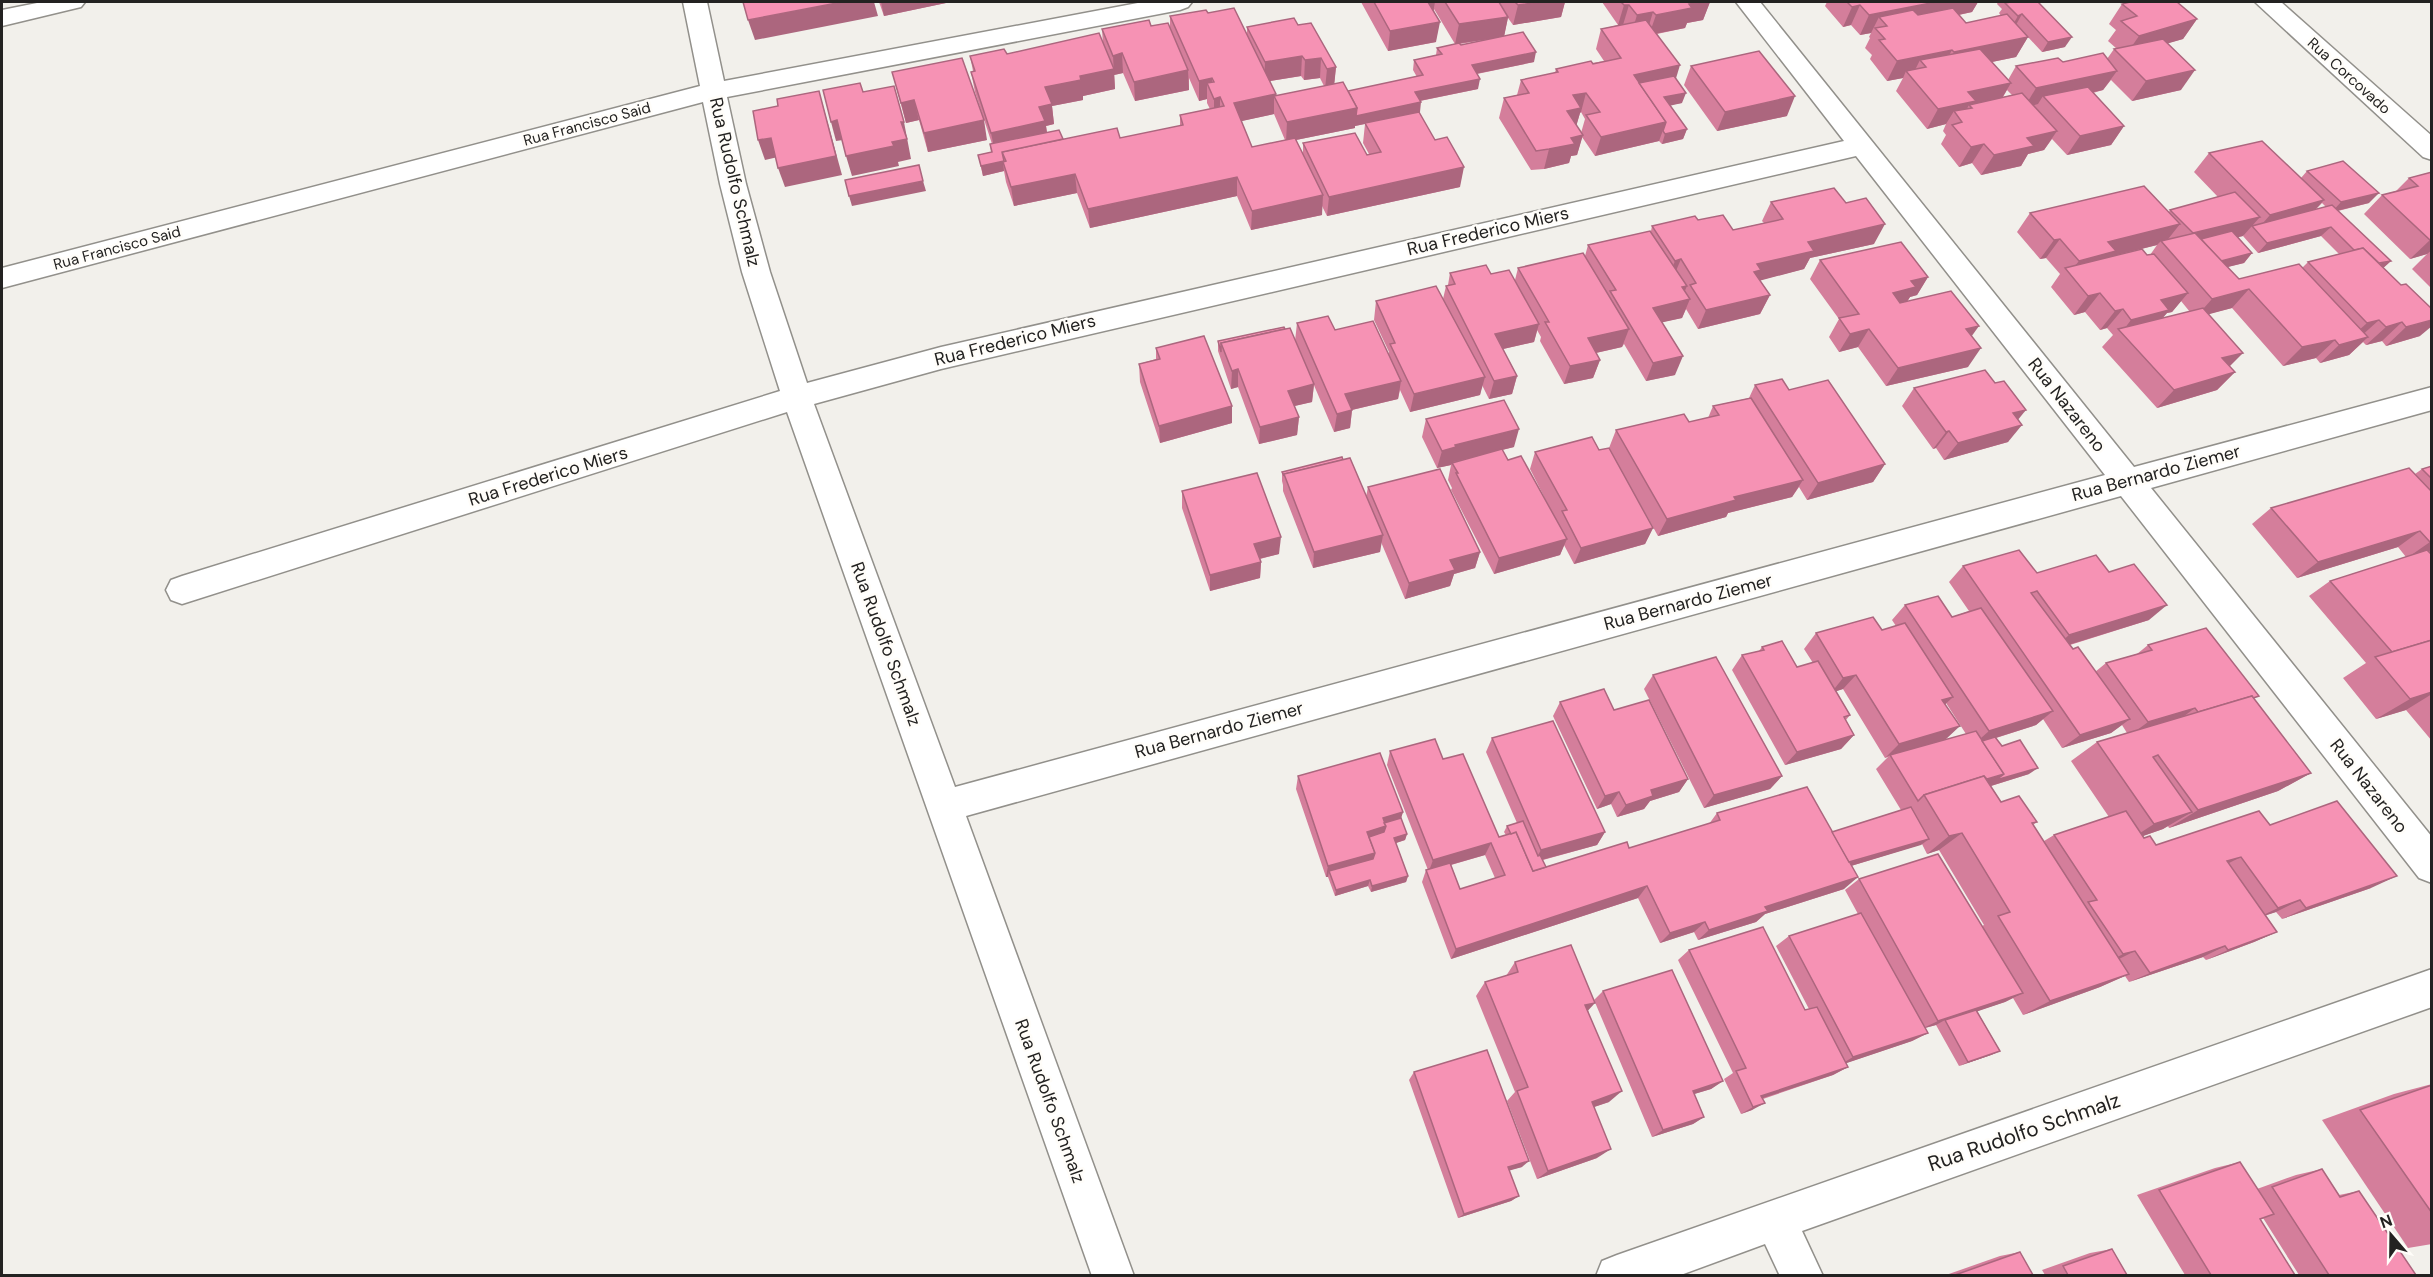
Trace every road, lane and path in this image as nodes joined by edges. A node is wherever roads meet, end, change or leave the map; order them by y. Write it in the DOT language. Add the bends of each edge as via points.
graph roads {
  1 [pos="73,2"];
  2 [pos="695,2"];
  3 [pos="1180,2"];
  4 [pos="1748,2"];
  5 [pos="2267,2"];
  6 [pos="2,18"];
  7 [pos="713,91"];
  8 [pos="1862,146"];
  9 [pos="2432,151"];
  10 [pos="2,278"];
  11 [pos="797,397"];
  12 [pos="2432,398"];
  13 [pos="2127,481"];
  14 [pos="182,590"];
  15 [pos="944,806"];
  16 [pos="2432,866"];
  17 [pos="2432,988"];
  18 [pos="1775,1220"];
  19 [pos="1113,1275"];
  20 [pos="1617,1275"];
  21 [pos="1802,1275"];
  1 -- 6 [label="street"];
  2 -- 7 [label="street, Rua Rudolfo Schmalz"];
  3 -- 7 [label="street, Rua Francisco Said"];
  4 -- 8 [label="street, Rua Nazareno"];
  5 -- 9 [label="street, Rua Corcovado"];
  7 -- 10 [label="street, Rua Francisco Said"];
  7 -- 11 [label="street, Rua Rudolfo Schmalz" via="756,272"];
  8 -- 11 [label="street, Rua Frederico Miers" via="1021,338"];
  8 -- 13 [label="street, Rua Nazareno"];
  11 -- 14 [label="street, Rua Frederico Miers"];
  11 -- 15 [label="street, Rua Rudolfo Schmalz"];
  12 -- 13 [label="street, Rua Bernardo Ziemer"];
  13 -- 15 [label="street, Rua Bernardo Ziemer"];
  13 -- 16 [label="street, Rua Nazareno"];
  15 -- 19 [label="street, Rua Rudolfo Schmalz"];
  17 -- 18 [label="street, Rua Rudolfo Schmalz"];
  18 -- 20 [label="street, Rua Rudolfo Schmalz"];
  18 -- 21 [label="street"];
}
